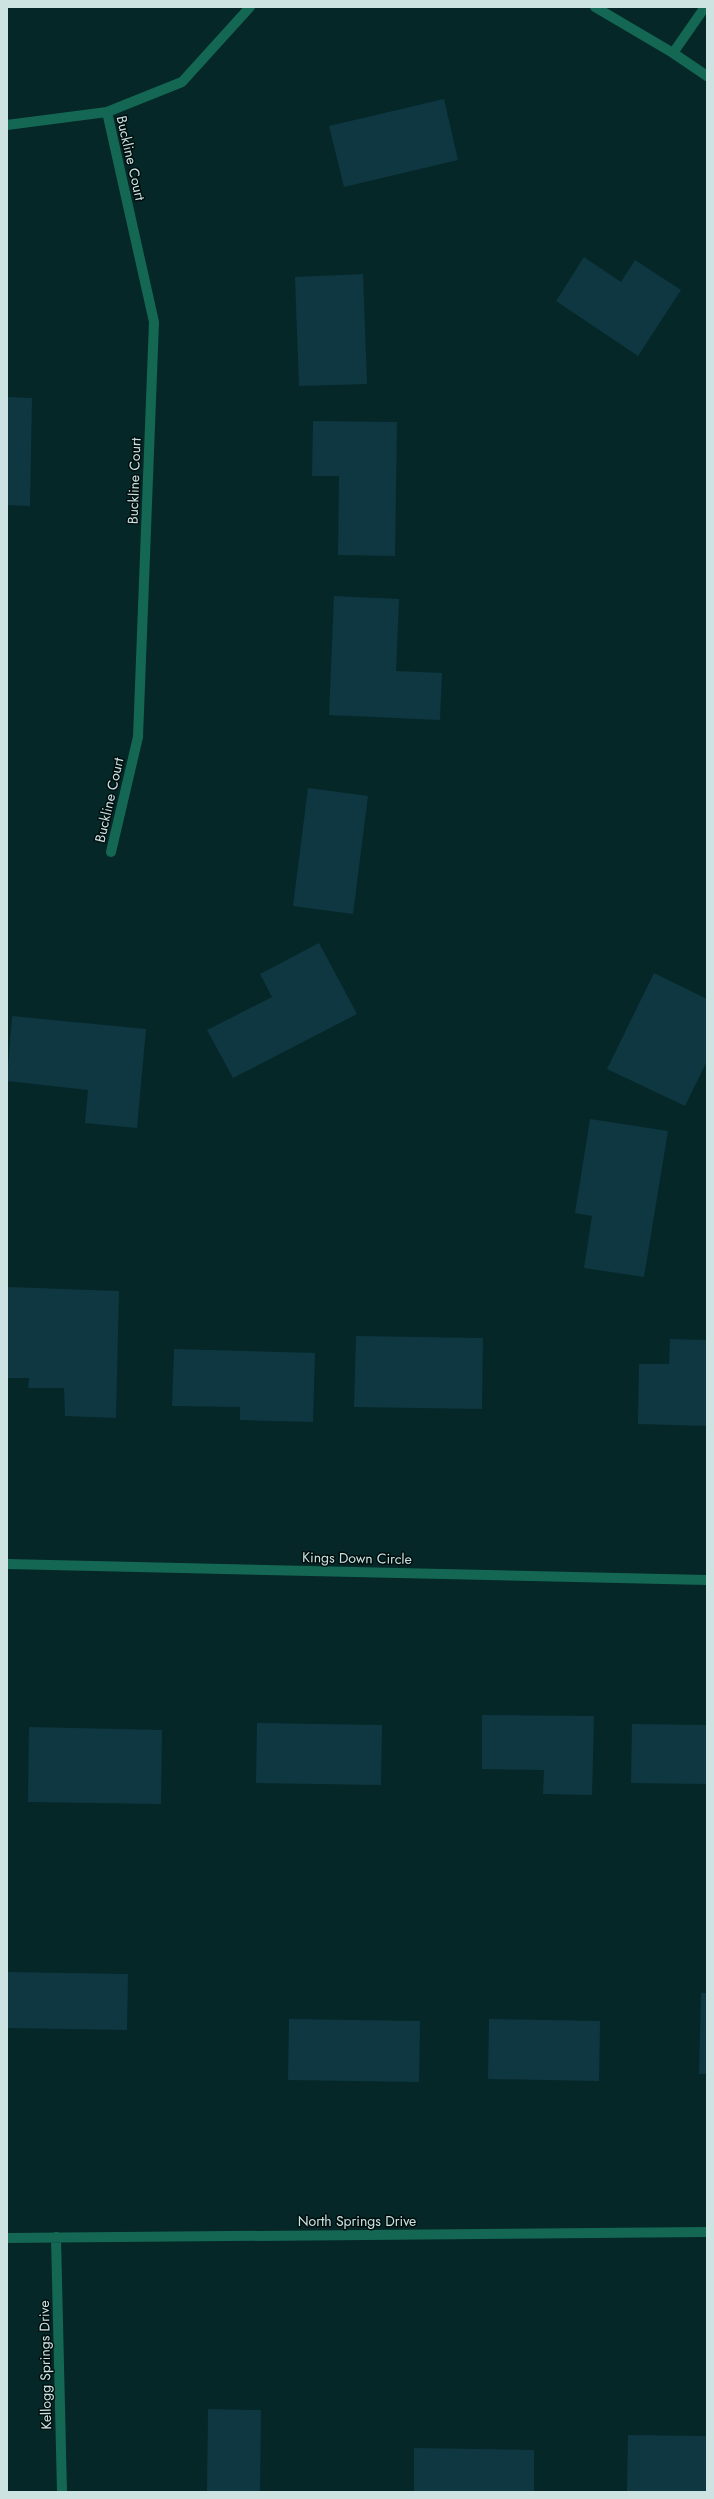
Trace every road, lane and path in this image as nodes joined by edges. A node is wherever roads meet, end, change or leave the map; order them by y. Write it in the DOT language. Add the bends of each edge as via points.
graph roads {
  1 [pos="250,7"];
  2 [pos="595,7"];
  3 [pos="705,7"];
  4 [pos="673,53"];
  5 [pos="707,76"];
  6 [pos="107,112"];
  7 [pos="7,125"];
  8 [pos="111,852"];
  9 [pos="7,1564"];
  10 [pos="707,1580"];
  11 [pos="707,2232"];
  12 [pos="56,2237"];
  13 [pos="7,2238"];
  14 [pos="62,2492"];
  1 -- 6 [label="street" via="182,82"];
  2 -- 4 [label="street"];
  3 -- 4 [label="street"];
  4 -- 5 [label="street"];
  6 -- 7 [label="street"];
  6 -- 8 [label="street, Buckline Court" via="154,322 138,737"];
  9 -- 10 [label="street, Kings Down Circle"];
  11 -- 12 [label="street, North Springs Drive"];
  12 -- 13 [label="street, North Springs Drive"];
  12 -- 14 [label="street, Kellogg Springs Drive"];
}
